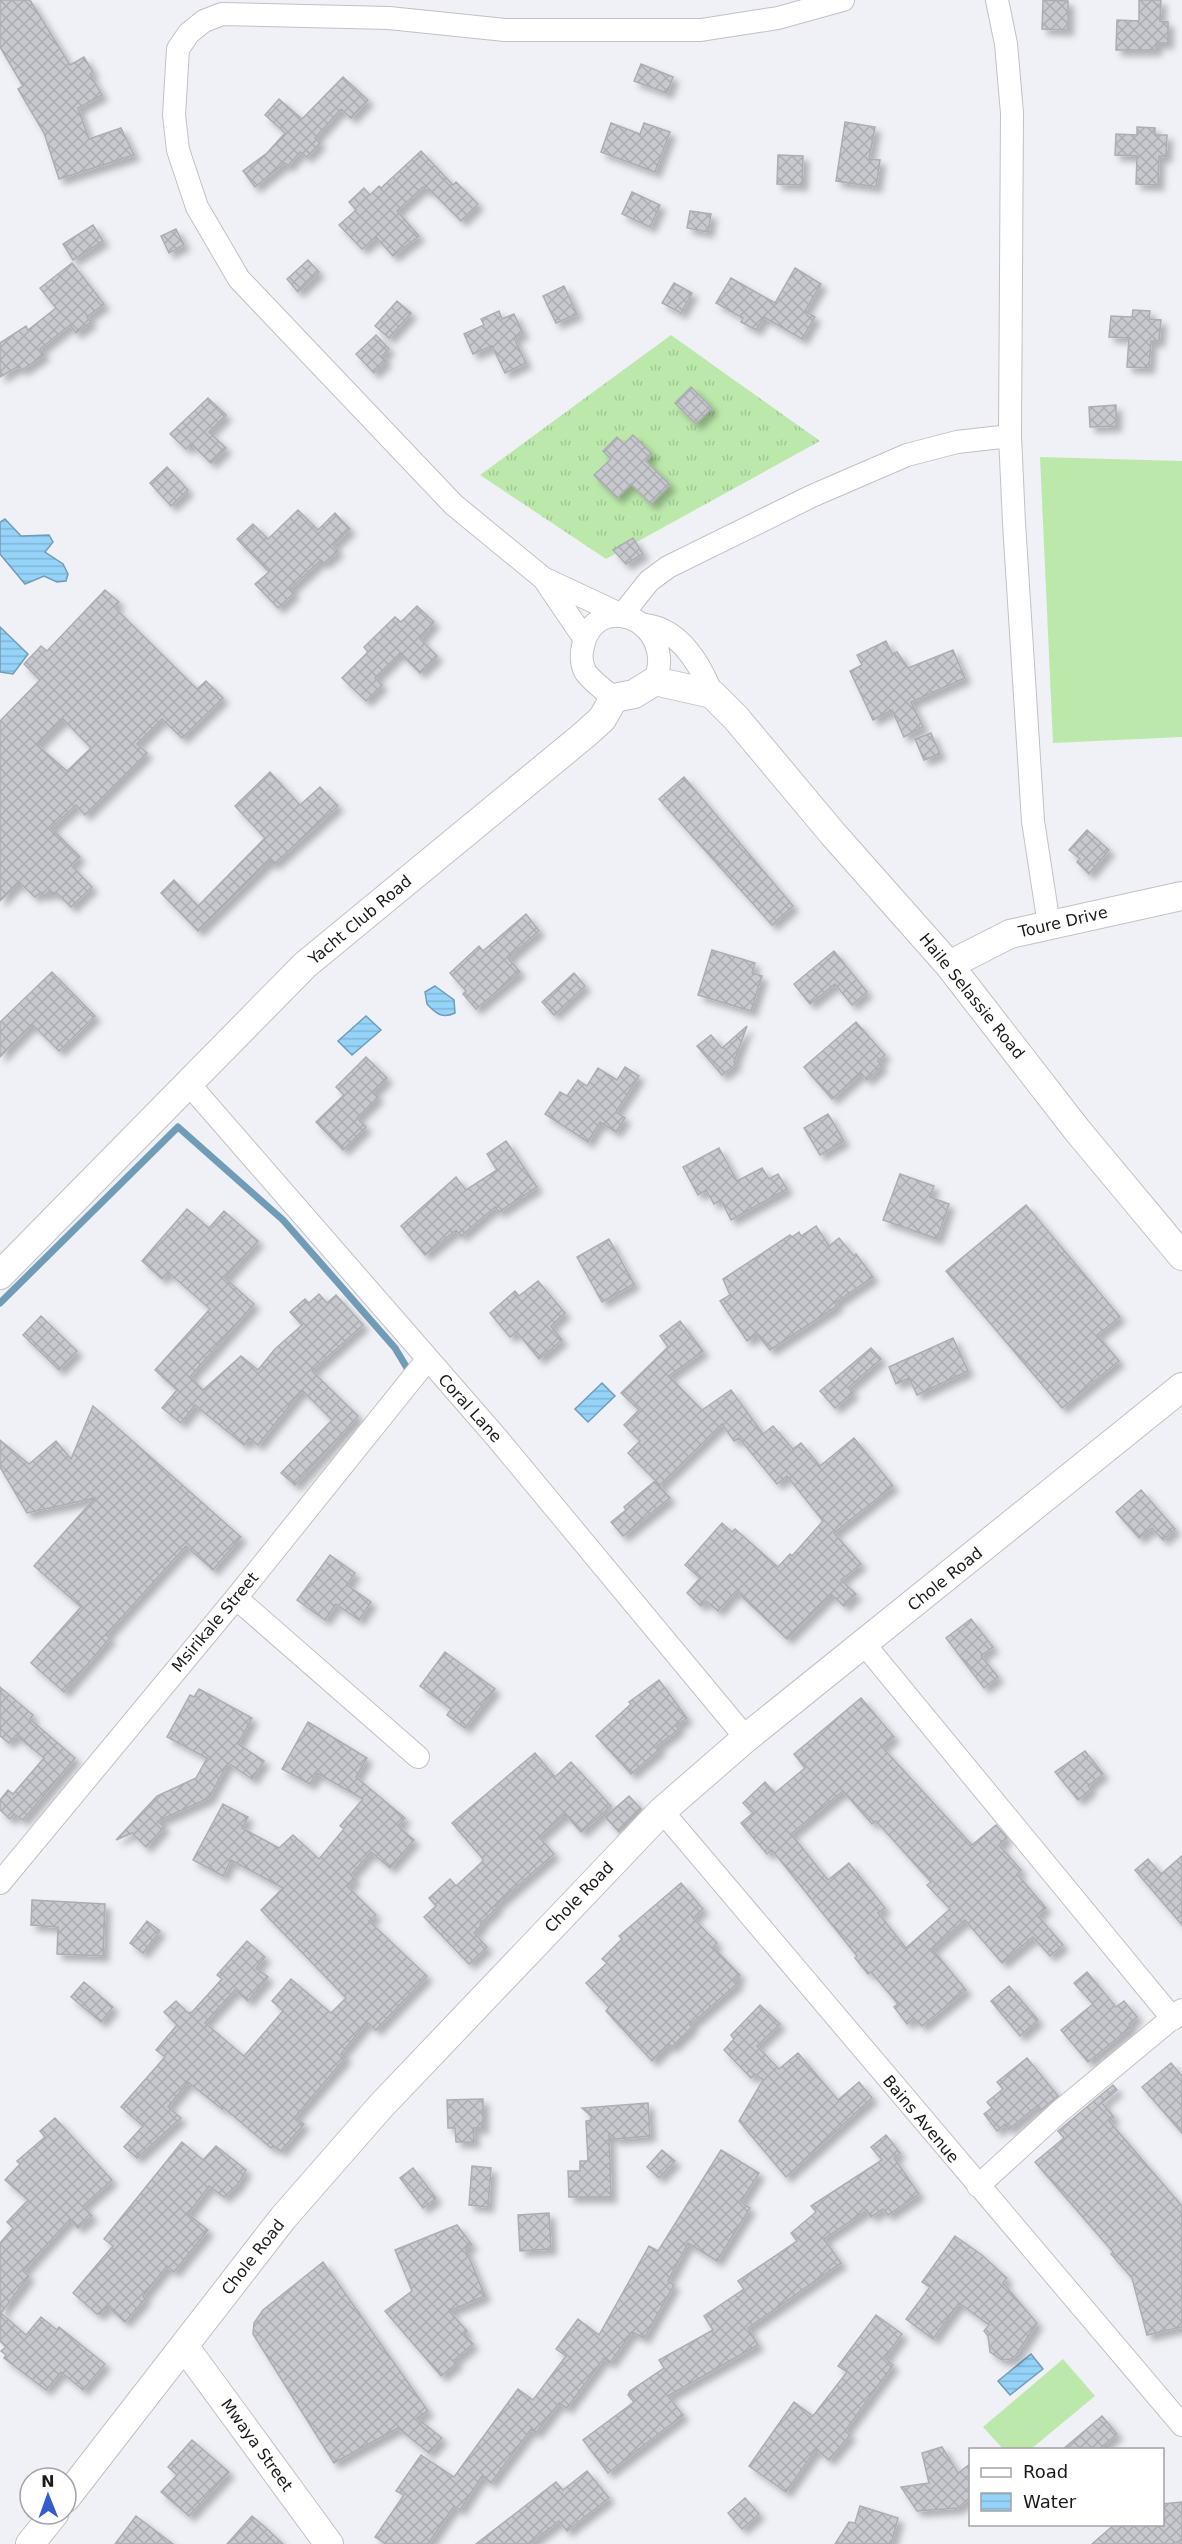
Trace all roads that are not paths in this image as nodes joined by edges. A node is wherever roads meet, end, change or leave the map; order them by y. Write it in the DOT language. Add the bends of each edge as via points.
graph roads {
  1 [pos="843,0"];
  2 [pos="997,0"];
  3 [pos="1010,436"];
  4 [pos="543,578"];
  5 [pos="622,615"];
  6 [pos="645,625"];
  7 [pos="584,638"];
  8 [pos="585,671"];
  9 [pos="655,681"];
  10 [pos="712,694"];
  11 [pos="614,698"];
  12 [pos="583,736"];
  13 [pos="1182,896"];
  14 [pos="1049,925"];
  15 [pos="949,964"];
  16 [pos="188,1083"];
  17 [pos="1182,1256"];
  18 [pos="0,1275"];
  19 [pos="427,1360"];
  20 [pos="1182,1387"];
  21 [pos="236,1598"];
  22 [pos="865,1645"];
  23 [pos="746,1738"];
  24 [pos="418,1757"];
  25 [pos="662,1811"];
  26 [pos="0,1883"];
  27 [pos="1177,2014"];
  28 [pos="978,2186"];
  29 [pos="184,2346"];
  30 [pos="1182,2425"];
  31 [pos="78,2483"];
  32 [pos="44,2526"];
  33 [pos="30,2544"];
  34 [pos="330,2544"];
  1 -- 4 [label="street" via="778,18 701,30 505,30 389,18 231,13 204,21 178,49 174,115 178,150 197,207 239,279 454,505"];
  2 -- 3 [label="street" via="1006,44 1012,113"];
  3 -- 5 [label="street" via="957,442 907,455 812,496 668,567 649,581"];
  3 -- 14 [label="street" via="1033,821"];
  4 -- 5 [label="street"];
  4 -- 7 [label="street"];
  5 -- 6 [label="street"];
  5 -- 7 [label="street" via="607,617"];
  6 -- 9 [label="street" via="656,642 660,660"];
  6 -- 10 [label="street" via="659,626 675,636 704,673"];
  7 -- 8 [label="street" via="581,654"];
  8 -- 11 [label="street"];
  8 -- 12 [label="street" via="594,701"];
  9 -- 10 [label="street"];
  9 -- 11 [label="street" via="634,694"];
  10 -- 15 [label="street, Haile Selassie Road"];
  11 -- 12 [label="street, Yacht Club Road" via="602,719"];
  12 -- 16 [label="street, Yacht Club Road" via="305,965"];
  13 -- 14 [label="street, Toure Drive"];
  14 -- 15 [label="street, Toure Drive" via="1010,934"];
  15 -- 17 [label="street, Haile Selassie Road" via="1077,1130"];
  16 -- 18 [label="street, Yacht Club Road"];
  16 -- 19 [label="street, Coral Lane"];
  19 -- 21 [label="street, Msirikale Street"];
  19 -- 23 [label="street, Coral Lane" via="505,1447"];
  20 -- 22 [label="street, Chole Road"];
  21 -- 24 [label="street"];
  21 -- 26 [label="street, Msirikale Street"];
  22 -- 23 [label="street, Chole Road"];
  22 -- 27 [label="street"];
  23 -- 25 [label="street, Chole Road"];
  25 -- 28 [label="street, Bains Avenue"];
  25 -- 29 [label="street, Chole Road" via="380,2107 283,2218"];
  27 -- 28 [label="street" via="1059,2112"];
  28 -- 30 [label="street, Bains Avenue"];
  29 -- 31 [label="street, Chole Road"];
  29 -- 34 [label="street, Mwaya Street"];
  32 -- 33 [label="street"];
}
